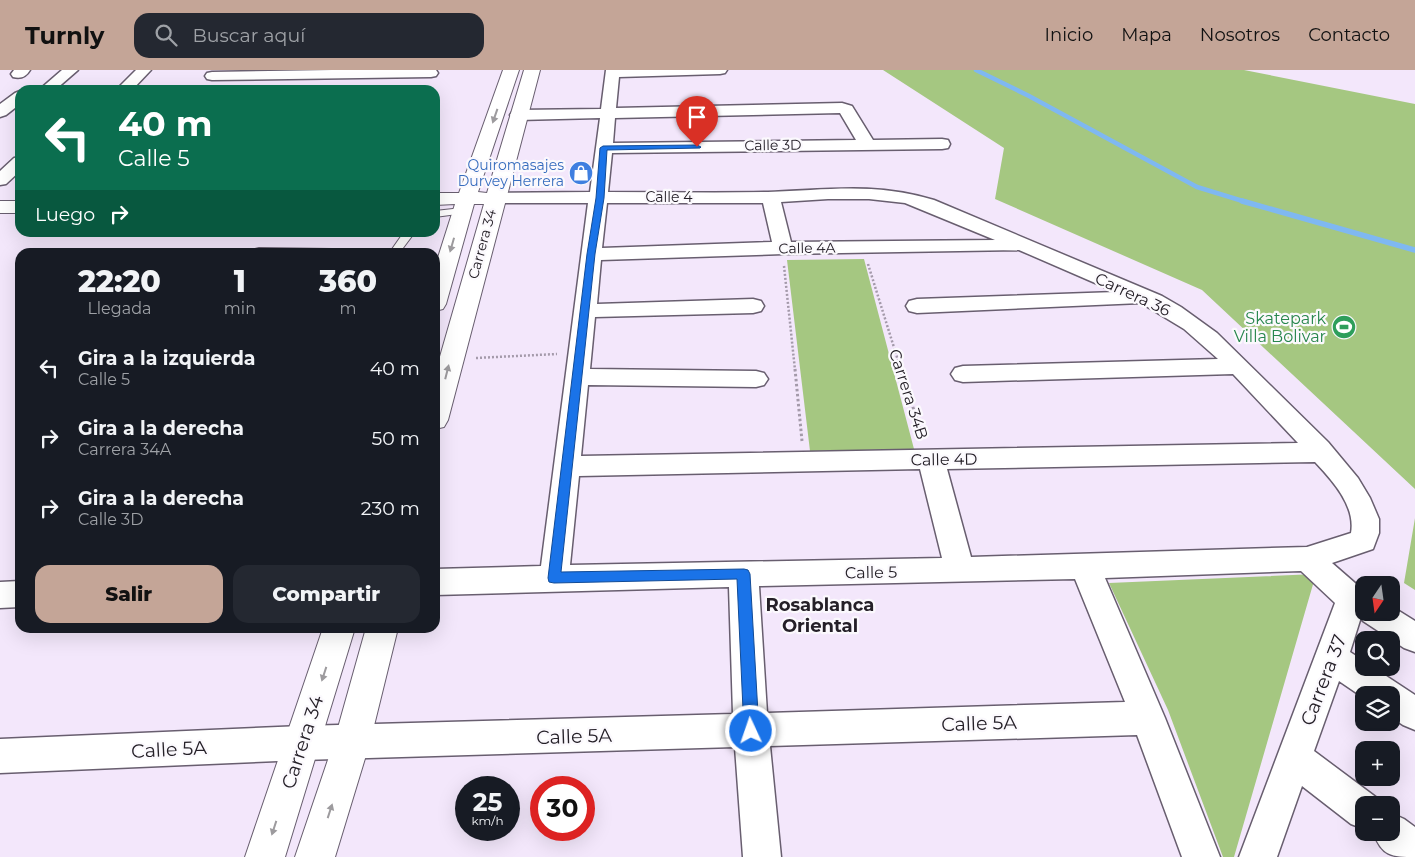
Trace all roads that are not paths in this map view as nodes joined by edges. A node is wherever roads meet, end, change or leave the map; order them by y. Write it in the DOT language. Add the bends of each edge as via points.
graph roads {
  1 [pos="71,70"];
  2 [pos="144,70"];
  3 [pos="511,70"];
  4 [pos="532,70"];
  5 [pos="720,70"];
  6 [pos="432,71"];
  7 [pos="613,71"];
  8 [pos="289,72"];
  9 [pos="362,72"];
  10 [pos="212,76"];
  11 [pos="52,85"];
  12 [pos="128,85"];
  13 [pos="425,85"];
  14 [pos="0,94"];
  15 [pos="15,95"];
  16 [pos="15,99"];
  17 [pos="0,112"];
  18 [pos="607,112"];
  19 [pos="518,115"];
  20 [pos="867,144"];
  21 [pos="942,144"];
  22 [pos="603,148"];
  23 [pos="15,166"];
  24 [pos="0,180"];
  25 [pos="771,197"];
  26 [pos="903,197"];
  27 [pos="495,198"];
  28 [pos="600,198"];
  29 [pos="440,200"];
  30 [pos="465,204"];
  31 [pos="0,207"];
  32 [pos="15,207"];
  33 [pos="440,212"];
  34 [pos="406,237"];
  35 [pos="1023,246"];
  36 [pos="398,248"];
  37 [pos="783,248"];
  38 [pos="591,254"];
  39 [pos="440,287"];
  40 [pos="1145,297"];
  41 [pos="753,306"];
  42 [pos="917,306"];
  43 [pos="585,311"];
  44 [pos="1238,366"];
  45 [pos="963,374"];
  46 [pos="578,376"];
  47 [pos="756,379"];
  48 [pos="440,401"];
  49 [pos="1321,452"];
  50 [pos="931,459"];
  51 [pos="567,466"];
  52 [pos="1307,559"];
  53 [pos="1085,567"];
  54 [pos="960,570"];
  55 [pos="744,574"];
  56 [pos="554,578"];
  57 [pos="440,582"];
  58 [pos="15,594"];
  59 [pos="0,595"];
  60 [pos="1355,599"];
  61 [pos="1355,619"];
  62 [pos="1387,621"];
  63 [pos="337,633"];
  64 [pos="381,633"];
  65 [pos="1415,638"];
  66 [pos="1332,658"];
  67 [pos="1374,686"];
  68 [pos="1400,704"];
  69 [pos="1415,714"];
  70 [pos="1148,718"];
  71 [pos="751,731"];
  72 [pos="352,742"];
  73 [pos="302,743"];
  74 [pos="0,756"];
  75 [pos="1293,757"];
  76 [pos="1355,804"];
  77 [pos="1400,839"];
  78 [pos="1415,850"];
  79 [pos="265,857"];
  80 [pos="315,857"];
  81 [pos="762,857"];
  82 [pos="1201,857"];
  83 [pos="1258,857"];
  1 -- 11 [label="street"];
  2 -- 12 [label="street"];
  3 -- 30 [label="street, Carrera 34, one-way"];
  4 -- 19 [label="street, Carrera 34"];
  5 -- 7 [label="street"];
  6 -- 9 [label="street"];
  6 -- 13 [label="street"];
  7 -- 18 [label="street"];
  8 -- 9 [label="street"];
  8 -- 10 [label="street"];
  14 -- 15 [label="street"];
  16 -- 17 [label="street"];
  18 -- 19 [label="street"];
  18 -- 20 [label="street" via="845,109"];
  18 -- 22 [label="street"];
  19 -- 27 [label="street, Carrera 34"];
  20 -- 21 [label="street, Calle 3D"];
  20 -- 22 [label="street, Calle 3D"];
  22 -- 28 [label="street"];
  23 -- 24 [label="street"];
  25 -- 26 [label="street, Calle 4" via="869,194"];
  25 -- 28 [label="street, Calle 4"];
  25 -- 37 [label="street"];
  26 -- 35 [label="street, Carrera 36" via="927,204"];
  27 -- 28 [label="street, Calle 4"];
  27 -- 30 [label="street, Calle 4"];
  48 -- 27 [label="street, Carrera 34, one-way"];
  28 -- 38 [label="street"];
  29 -- 30 [label="street, Calle 4"];
  30 -- 33 [label="lane"];
  30 -- 39 [label="street, Carrera 34, one-way"];
  31 -- 32 [label="street"];
  34 -- 36 [label="lane"];
  35 -- 37 [label="street, Calle 4A"];
  35 -- 40 [label="street, Carrera 36"];
  37 -- 38 [label="street, Calle 4A"];
  38 -- 43 [label="street"];
  40 -- 42 [label="street"];
  40 -- 44 [label="street, Carrera 36" via="1184,319"];
  41 -- 43 [label="street"];
  43 -- 46 [label="street"];
  44 -- 45 [label="street"];
  44 -- 49 [label="street, Carrera 36"];
  46 -- 47 [label="street"];
  46 -- 51 [label="street"];
  49 -- 50 [label="street, Calle 4D"];
  49 -- 52 [label="street" via="1353,492 1367,527 1363,540"];
  50 -- 51 [label="street, Calle 4D"];
  50 -- 54 [label="street, Carrera 34B"];
  51 -- 56 [label="street"];
  52 -- 53 [label="street, Calle 5"];
  52 -- 60 [label="street"];
  53 -- 54 [label="street, Calle 5"];
  53 -- 70 [label="street"];
  54 -- 55 [label="street, Calle 5"];
  55 -- 56 [label="street, Calle 5"];
  55 -- 71 [label="street"];
  56 -- 57 [label="street, Calle 5"];
  58 -- 59 [label="street"];
  61 -- 66 [label="street, Carrera 37"];
  62 -- 65 [label="street"];
  63 -- 73 [label="street, Carrera 34, one-way"];
  64 -- 72 [label="street"];
  66 -- 67 [label="street"];
  66 -- 75 [label="street, Carrera 37"];
  68 -- 69 [label="street"];
  70 -- 71 [label="street, Calle 5A"];
  70 -- 82 [label="street"];
  71 -- 72 [label="street, Calle 5A"];
  71 -- 81 [label="street"];
  72 -- 73 [label="street, Calle 5A"];
  80 -- 72 [label="street, one-way"];
  73 -- 74 [label="street, Calle 5A"];
  73 -- 79 [label="street, Carrera 34, one-way"];
  75 -- 76 [label="street"];
  75 -- 83 [label="street, Carrera 37"];
  77 -- 78 [label="street"];
}
